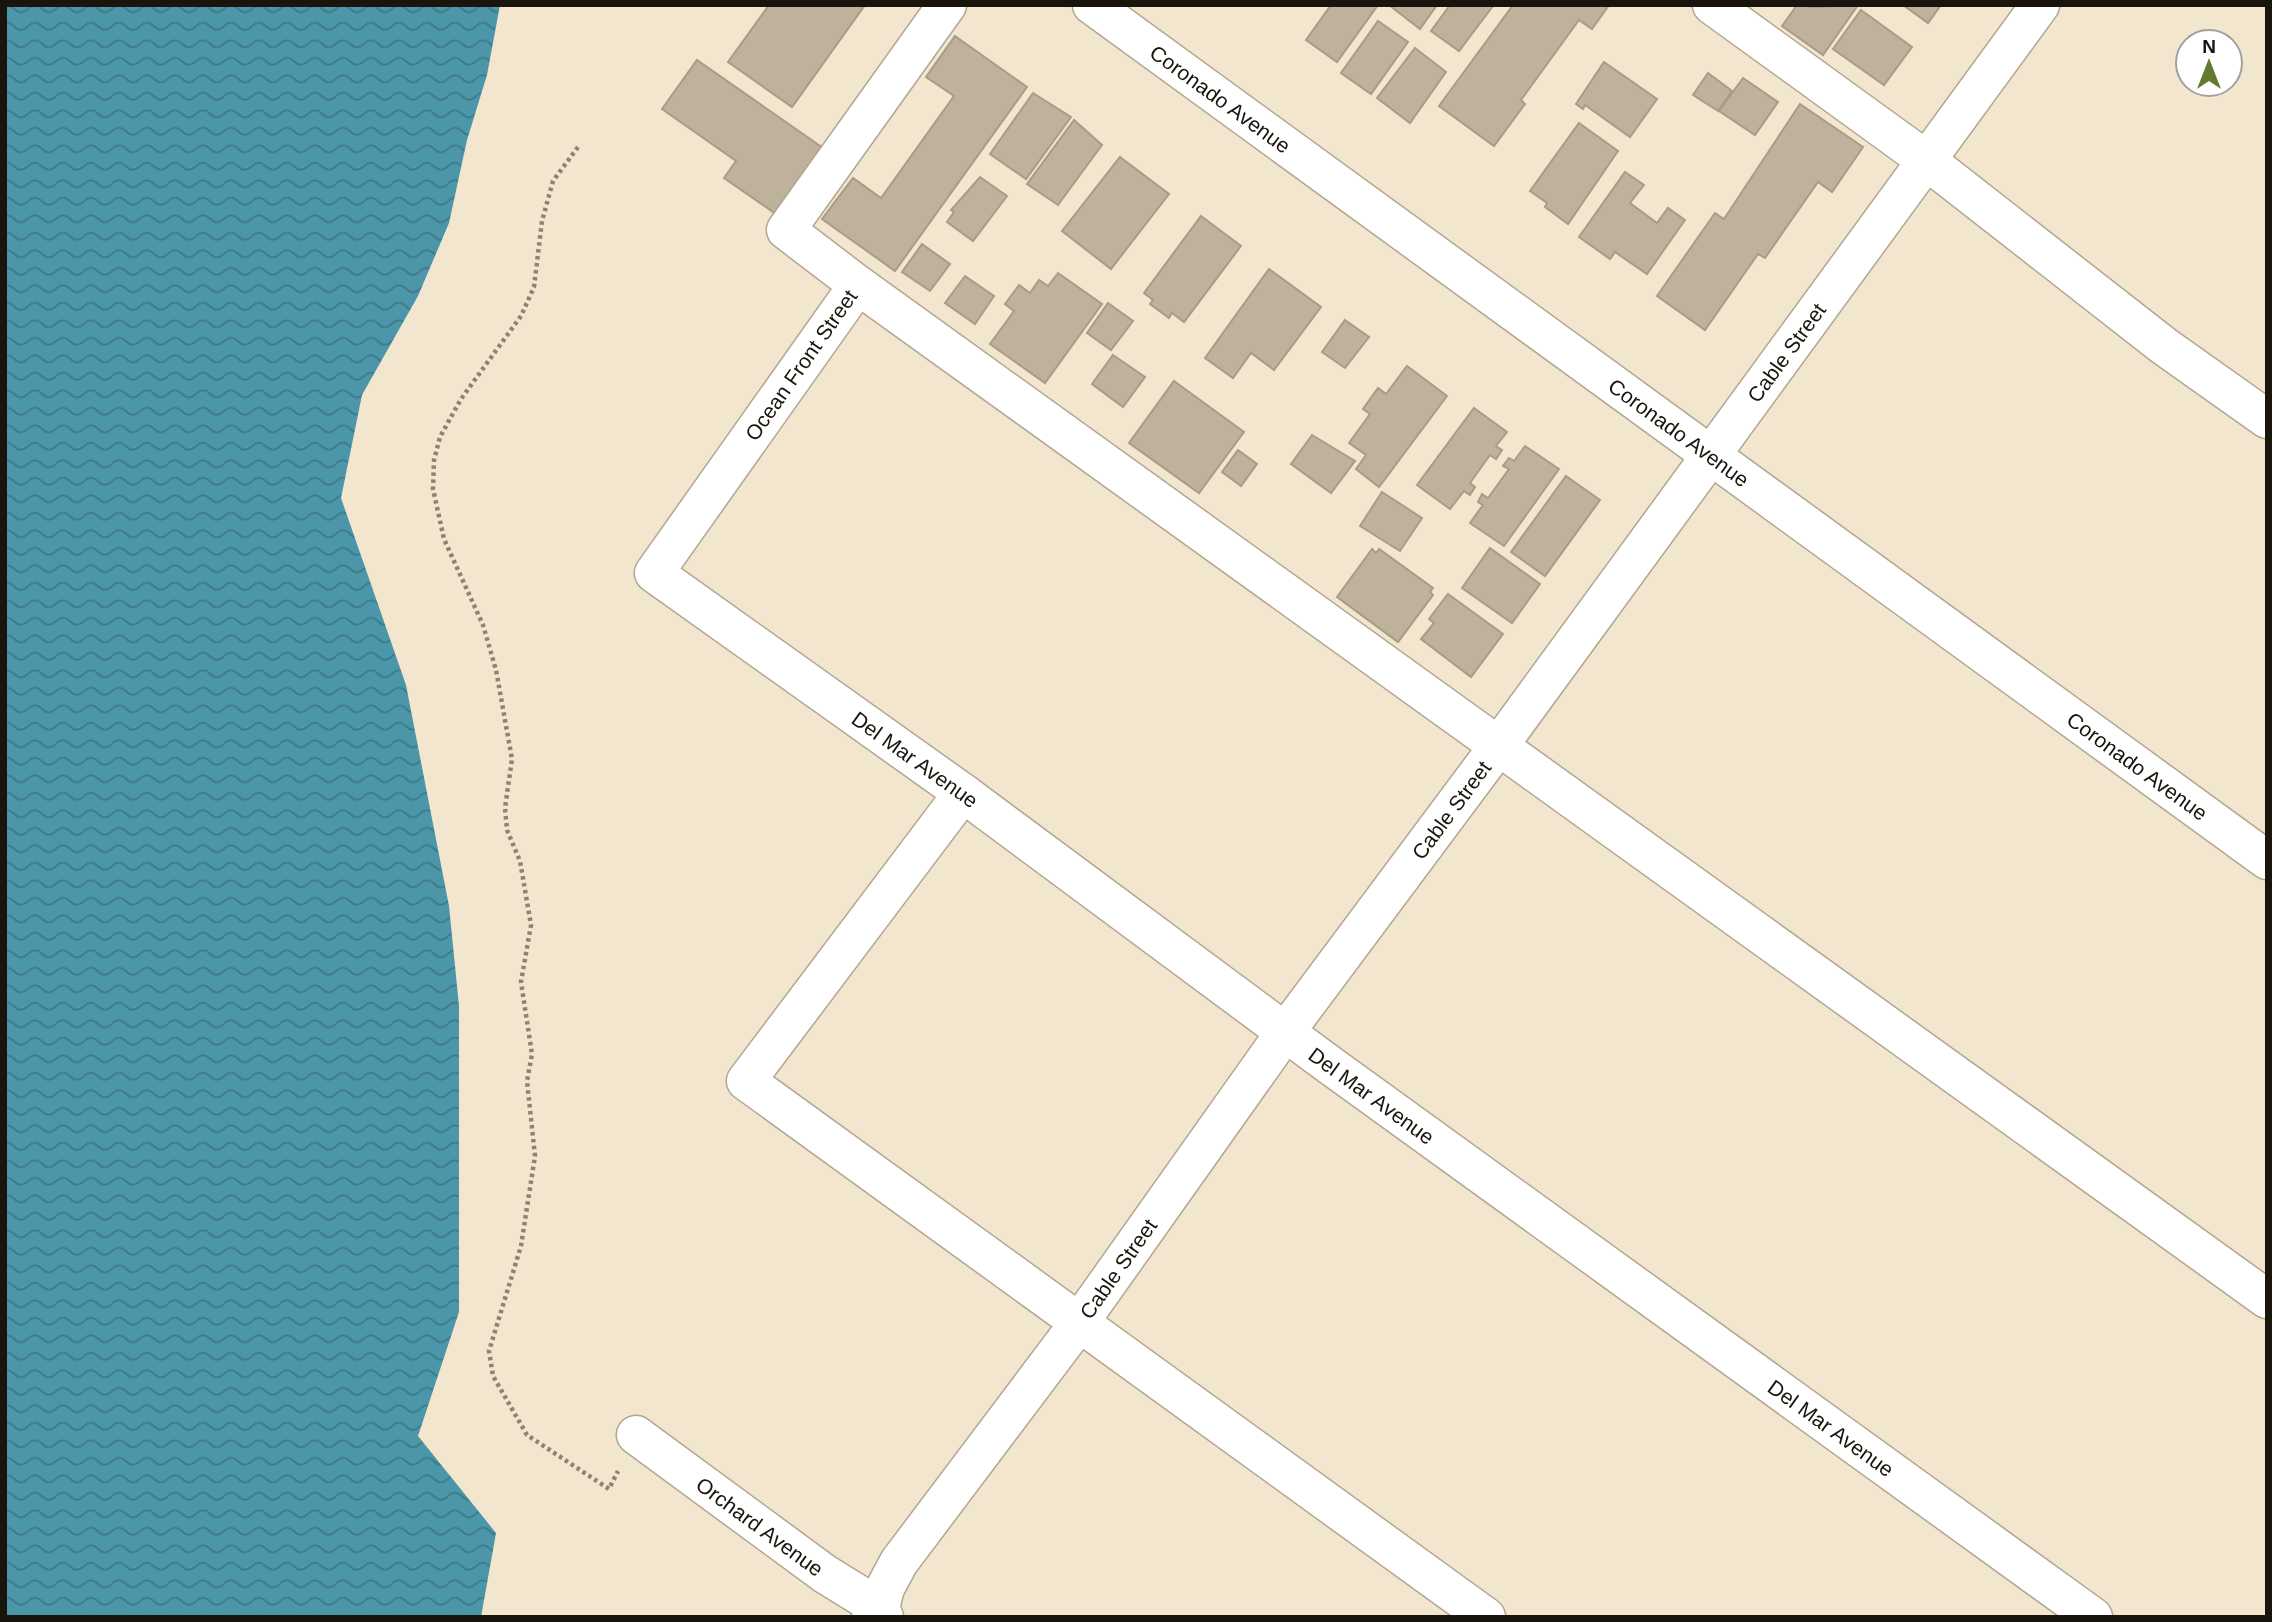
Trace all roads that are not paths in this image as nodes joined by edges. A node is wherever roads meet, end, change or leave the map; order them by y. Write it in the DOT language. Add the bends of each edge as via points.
graph roads {
  1 [pos="947,5"];
  2 [pos="1092,5"];
  3 [pos="1712,5"];
  4 [pos="2040,5"];
  5 [pos="1926,160"];
  6 [pos="858,285"];
  7 [pos="2267,419"];
  8 [pos="1713,455"];
  9 [pos="654,573"];
  10 [pos="1500,744"];
  11 [pos="963,793"];
  12 [pos="2267,860"];
  13 [pos="1286,1031"];
  14 [pos="2267,1299"];
  15 [pos="1079,1323"];
  16 [pos="636,1435"];
  17 [pos="879,1614"];
  18 [pos="1486,1617"];
  19 [pos="2093,1617"];
  1 -- 6 [label="street, Ocean Front Street" via="786,230"];
  2 -- 8 [label="street, Coronado Avenue"];
  3 -- 5 [label="street"];
  4 -- 5 [label="street, Cable Street"];
  5 -- 7 [label="street" via="2165,346"];
  5 -- 8 [label="street, Cable Street"];
  6 -- 9 [label="street, Ocean Front Street"];
  6 -- 10 [label="street"];
  8 -- 10 [label="street, Cable Street"];
  8 -- 12 [label="street, Coronado Avenue"];
  9 -- 11 [label="street, Del Mar Avenue"];
  10 -- 13 [label="street, Cable Street"];
  10 -- 14 [label="street"];
  11 -- 13 [label="street, Del Mar Avenue"];
  11 -- 15 [label="street" via="746,1081"];
  13 -- 15 [label="street, Cable Street"];
  13 -- 19 [label="street, Del Mar Avenue"];
  15 -- 17 [label="street, Cable Street" via="899,1562 885,1588"];
  15 -- 18 [label="street"];
  16 -- 17 [label="street, Orchard Avenue"];
}
